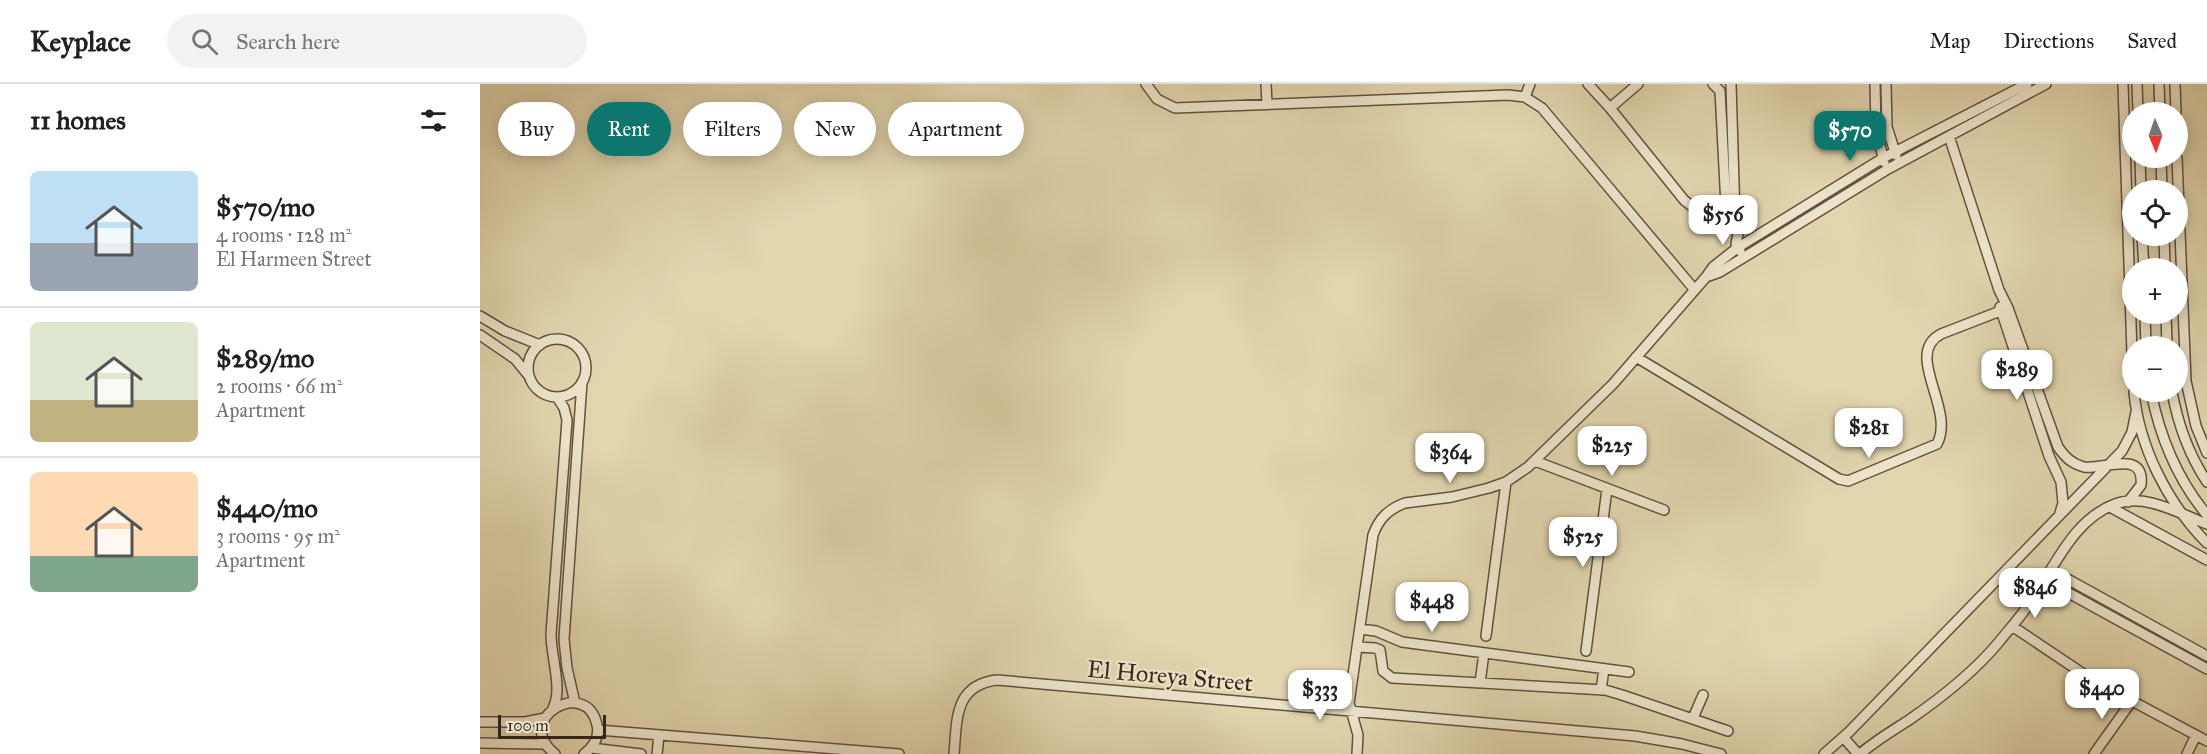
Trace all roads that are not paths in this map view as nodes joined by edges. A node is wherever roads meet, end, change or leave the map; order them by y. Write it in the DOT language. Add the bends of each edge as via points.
graph roads {
  1 [pos="1146,84"];
  2 [pos="1266,84"];
  3 [pos="1530,84"];
  4 [pos="1588,84"];
  5 [pos="1638,84"];
  6 [pos="1713,84"];
  7 [pos="1731,84"];
  8 [pos="1875,84"];
  9 [pos="1886,84"];
  10 [pos="2027,84"];
  11 [pos="2046,84"];
  12 [pos="2123,84"];
  13 [pos="2137,84"];
  14 [pos="2159,84"];
  15 [pos="2175,84"];
  16 [pos="1525,97"];
  17 [pos="2124,102"];
  18 [pos="2138,102"];
  19 [pos="2160,102"];
  20 [pos="2176,102"];
  21 [pos="1267,104"];
  22 [pos="1610,108"];
  23 [pos="1722,125"];
  24 [pos="1732,125"];
  25 [pos="1949,136"];
  26 [pos="1722,139"];
  27 [pos="1733,139"];
  28 [pos="1894,152"];
  29 [pos="1883,158"];
  30 [pos="1900,163"];
  31 [pos="2126,168"];
  32 [pos="2177,168"];
  33 [pos="1887,170"];
  34 [pos="1724,208"];
  35 [pos="1699,219"];
  36 [pos="1738,233"];
  37 [pos="1751,245"];
  38 [pos="1737,248"];
  39 [pos="1743,256"];
  40 [pos="1706,277"];
  41 [pos="1694,289"];
  42 [pos="2004,310"];
  43 [pos="480,316"];
  44 [pos="2146,324"];
  45 [pos="2146,330"];
  46 [pos="2183,331"];
  47 [pos="480,335"];
  48 [pos="2131,336"];
  49 [pos="2138,336"];
  50 [pos="2146,336"];
  51 [pos="2178,336"];
  52 [pos="540,345"];
  53 [pos="1636,357"];
  54 [pos="529,376"];
  55 [pos="582,382"];
  56 [pos="557,397"];
  57 [pos="2135,402"];
  58 [pos="2154,402"];
  59 [pos="2175,402"];
  60 [pos="2136,412"];
  61 [pos="2207,453"];
  62 [pos="1535,461"];
  63 [pos="2108,465"];
  64 [pos="1506,482"];
  65 [pos="2207,482"];
  66 [pos="1607,489"];
  67 [pos="2128,502"];
  68 [pos="2110,507"];
  69 [pos="1664,510"];
  70 [pos="2060,513"];
  71 [pos="2183,515"];
  72 [pos="2207,515"];
  73 [pos="2207,524"];
  74 [pos="2207,543"];
  75 [pos="2207,560"];
  76 [pos="2051,570"];
  77 [pos="2045,580"];
  78 [pos="2012,626"];
  79 [pos="1360,629"];
  80 [pos="1486,636"];
  81 [pos="1358,647"];
  82 [pos="1586,651"];
  83 [pos="1484,653"];
  84 [pos="2207,656"];
  85 [pos="1604,669"];
  86 [pos="2207,669"];
  87 [pos="1629,672"];
  88 [pos="1480,683"];
  89 [pos="1601,690"];
  90 [pos="1703,695"];
  91 [pos="2131,702"];
  92 [pos="575,703"];
  93 [pos="553,708"];
  94 [pos="1350,710"];
  95 [pos="545,718"];
  96 [pos="1693,718"];
  97 [pos="480,722"];
  98 [pos="519,722"];
  99 [pos="598,730"];
  100 [pos="1728,731"];
  101 [pos="659,735"];
  102 [pos="2196,735"];
  103 [pos="1844,738"];
  104 [pos="2207,741"];
  105 [pos="501,742"];
  106 [pos="520,742"];
  107 [pos="480,743"];
  108 [pos="546,744"];
  109 [pos="588,751"];
  110 [pos="1699,751"];
  111 [pos="500,754"];
  112 [pos="555,754"];
  113 [pos="641,754"];
  114 [pos="657,754"];
  115 [pos="899,754"];
  116 [pos="954,754"];
  117 [pos="1357,754"];
  118 [pos="1720,754"];
  119 [pos="1824,754"];
  120 [pos="1859,754"];
  121 [pos="2094,754"];
  122 [pos="2187,754"];
  1 -- 21 [label="street" via="1157,99 1175,108"];
  2 -- 21 [label="street"];
  3 -- 16 [label="street"];
  4 -- 22 [label="street"];
  5 -- 22 [label="street"];
  6 -- 23 [label="street" via="1720,91"];
  7 -- 24 [label="street"];
  8 -- 29 [label="street" via="1876,129"];
  9 -- 28 [label="street" via="1887,127"];
  10 -- 28 [label="street"];
  11 -- 25 [label="street"];
  12 -- 17 [label="street"];
  13 -- 18 [label="street"];
  14 -- 19 [label="street"];
  15 -- 20 [label="street"];
  16 -- 21 [label="street" via="1508,94"];
  16 -- 41 [label="street" via="1542,108"];
  22 -- 35 [label="street" via="1684,200 1699,212"];
  23 -- 24 [label="street"];
  23 -- 26 [label="street"];
  24 -- 27 [label="street"];
  25 -- 30 [label="street"];
  25 -- 42 [label="street"];
  26 -- 27 [label="street"];
  26 -- 34 [label="street"];
  27 -- 36 [label="street"];
  28 -- 29 [label="street"];
  28 -- 30 [label="street"];
  29 -- 33 [label="street"];
  29 -- 37 [label="street"];
  30 -- 33 [label="street"];
  31 -- 48 [label="street"];
  32 -- 46 [label="street"];
  33 -- 37 [label="street"];
  36 -- 37 [label="street"];
  36 -- 38 [label="street"];
  37 -- 38 [label="street"];
  37 -- 39 [label="street"];
  38 -- 39 [label="street"];
  38 -- 40 [label="street"];
  39 -- 40 [label="street"];
  40 -- 41 [label="street"];
  41 -- 53 [label="street"];
  42 -- 53 [label="street" via="1941,334 1928,346 1927,363 1943,424 1937,444 1848,481"];
  42 -- 63 [label="street" via="2064,456 2082,466"];
  42 -- 70 [label="street" via="2049,456 2061,482"];
  43 -- 52 [label="street"];
  44 -- 45 [label="street"];
  45 -- 49 [label="street"];
  45 -- 50 [label="street"];
  46 -- 51 [label="street"];
  46 -- 61 [label="street" via="2189,404"];
  47 -- 54 [label="street" via="515,359"];
  52 -- 54 [label="street" via="529,358"];
  52 -- 55 [label="street" via="565,340 579,350 586,366"];
  53 -- 62 [label="street" via="1614,384"];
  54 -- 56 [label="street" via="539,391"];
  55 -- 56 [label="street" via="572,393"];
  55 -- 92 [label="street" via="564,639"];
  56 -- 93 [label="street" via="567,420 551,634 558,692"];
  57 -- 60 [label="street"];
  58 -- 72 [label="street" via="2173,462"];
  59 -- 65 [label="street" via="2182,431"];
  60 -- 63 [label="street" via="2128,442"];
  60 -- 71 [label="street" via="2155,468"];
  62 -- 64 [label="street"];
  62 -- 66 [label="street"];
  63 -- 67 [label="street" via="2124,463 2138,470 2141,485"];
  63 -- 70 [label="street"];
  64 -- 79 [label="street" via="1461,495 1405,503 1381,518 1373,535"];
  64 -- 80 [label="street"];
  66 -- 69 [label="street"];
  66 -- 82 [label="street"];
  67 -- 68 [label="street"];
  67 -- 71 [label="street" via="2151,503"];
  68 -- 75 [label="street"];
  68 -- 76 [label="street" via="2073,536"];
  70 -- 103 [label="street"];
  71 -- 73 [label="street"];
  71 -- 74 [label="street"];
  76 -- 77 [label="street"];
  76 -- 84 [label="street"];
  77 -- 78 [label="street"];
  77 -- 86 [label="street"];
  78 -- 91 [label="street"];
  78 -- 120 [label="street" via="1961,679"];
  79 -- 81 [label="street"];
  79 -- 83 [label="street" via="1402,642"];
  81 -- 88 [label="street" via="1380,650 1383,671 1390,677"];
  81 -- 94 [label="street"];
  83 -- 85 [label="street"];
  83 -- 88 [label="street"];
  85 -- 87 [label="street"];
  85 -- 89 [label="street"];
  88 -- 89 [label="street"];
  89 -- 96 [label="street"];
  90 -- 96 [label="street"];
  91 -- 102 [label="street"];
  91 -- 121 [label="street"];
  92 -- 93 [label="street"];
  92 -- 99 [label="street" via="591,712"];
  93 -- 95 [label="street"];
  94 -- 110 [label="street, El Horeya Street" via="1635,736"];
  94 -- 116 [label="street, El Horeya Street" via="991,681 974,688 962,701"];
  94 -- 117 [label="street" via="1358,735"];
  95 -- 98 [label="street"];
  95 -- 108 [label="street" via="542,731"];
  96 -- 100 [label="street"];
  97 -- 98 [label="street"];
  98 -- 106 [label="street"];
  99 -- 101 [label="street"];
  99 -- 109 [label="street"];
  101 -- 114 [label="street"];
  101 -- 115 [label="street"];
  102 -- 104 [label="street"];
  102 -- 122 [label="street"];
  103 -- 119 [label="street"];
  103 -- 120 [label="street"];
  105 -- 106 [label="street"];
  105 -- 107 [label="street"];
  105 -- 111 [label="street"];
  106 -- 108 [label="street"];
  108 -- 112 [label="street"];
  109 -- 113 [label="street"];
  110 -- 118 [label="street, El Horeya Street"];
}
